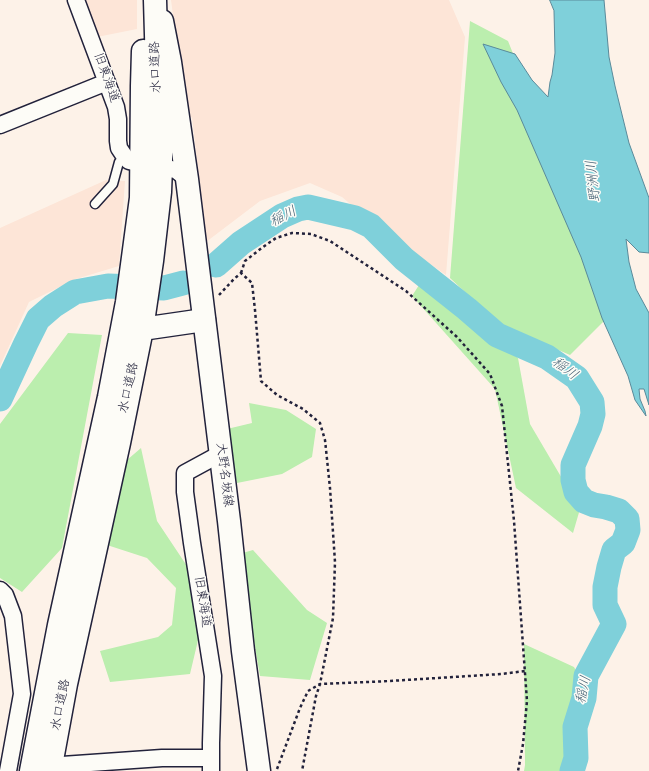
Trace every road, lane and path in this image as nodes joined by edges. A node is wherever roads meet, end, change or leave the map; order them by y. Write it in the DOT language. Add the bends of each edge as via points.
graph roads {
  1 [pos="76,0"];
  2 [pos="145,0"];
  3 [pos="156,0"];
  4 [pos="107,82"];
  5 [pos="142,86"];
  6 [pos="0,125"];
  7 [pos="159,129"];
  8 [pos="143,160"];
  9 [pos="187,179"];
  10 [pos="95,204"];
  11 [pos="241,273"];
  12 [pos="137,302"];
  13 [pos="204,320"];
  14 [pos="142,329"];
  15 [pos="220,454"];
  16 [pos="0,590"];
  17 [pos="525,671"];
  18 [pos="320,684"];
  19 [pos="211,764"];
  20 [pos="18,768"];
  21 [pos="63,768"];
  22 [pos="259,771"];
  23 [pos="276,771"];
  24 [pos="302,771"];
  25 [pos="518,771"];
  1 -- 4 [label="street, 旧東海道"];
  2 -- 5 [label="main road, 水口道路"];
  3 -- 7 [label="main road, 水口道路"];
  3 -- 9 [label="main road, 大野名坂線" via="170,62"];
  4 -- 6 [label="street"];
  4 -- 8 [label="street, 旧東海道" via="116,107 119,148"];
  5 -- 7 [label="main road" via="152,118"];
  5 -- 8 [label="main road, 水口道路"];
  7 -- 8 [label="main road, 水口道路"];
  7 -- 9 [label="main road"];
  8 -- 9 [label="street" via="176,170"];
  8 -- 10 [label="lane" via="119,162 113,184"];
  8 -- 12 [label="main road, 水口道路" via="160,192 141,271"];
  9 -- 13 [label="main road, 大野名坂線"];
  11 -- 13 [label="path" via="211,304"];
  11 -- 17 [label="path" via="245,261 276,238 292,233 311,234 330,241 406,291 456,337 490,374 502,406 514,521"];
  11 -- 18 [label="path" via="252,283 260,381 320,423 325,440 335,562 333,618"];
  12 -- 14 [label="main road, 水口道路"];
  12 -- 20 [label="main road, 水口道路" via="107,404 59,625"];
  13 -- 14 [label="main road"];
  13 -- 15 [label="main road, 大野名坂線"];
  14 -- 21 [label="main road, 水口道路" via="66,684"];
  15 -- 19 [label="street, 旧東海道" via="185,473 184,492 213,676"];
  15 -- 22 [label="main road, 大野名坂線"];
  16 -- 20 [label="street" via="5,595 13,616 22,694"];
  17 -- 18 [label="path"];
  17 -- 25 [label="path" via="527,701"];
  18 -- 23 [label="path" via="308,691"];
  18 -- 24 [label="path"];
  19 -- 21 [label="street" via="162,758"];
}
